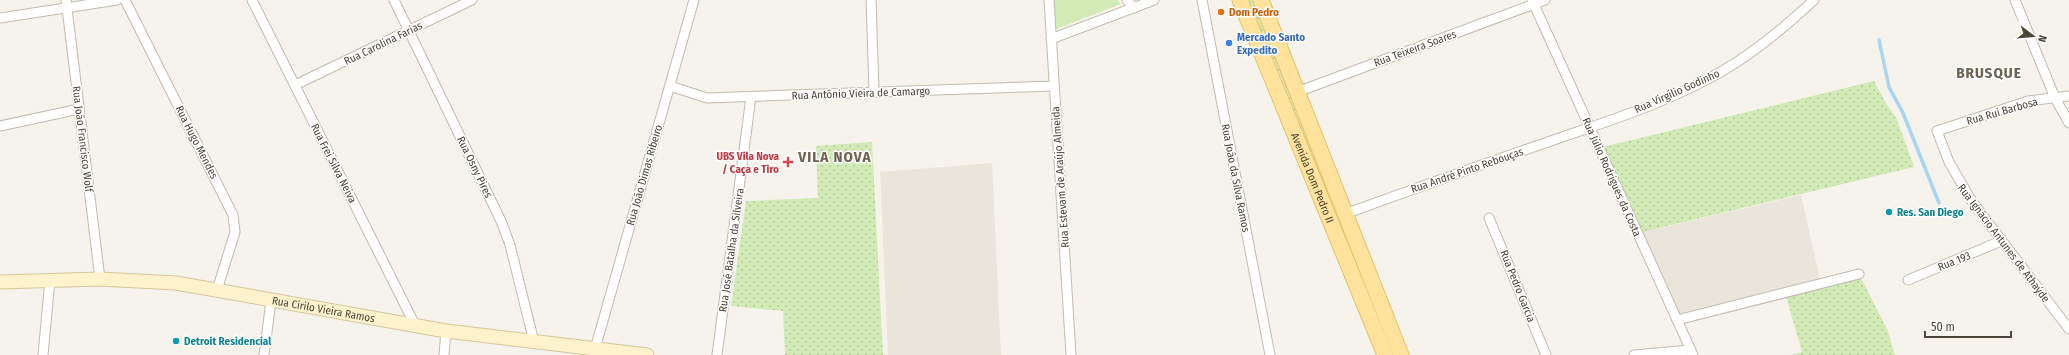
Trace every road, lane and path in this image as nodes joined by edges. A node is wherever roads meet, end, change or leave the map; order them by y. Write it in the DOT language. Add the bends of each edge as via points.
graph roads {
  1 [pos="117,0"];
  2 [pos="125,0"];
  3 [pos="252,0"];
  4 [pos="394,0"];
  5 [pos="472,0"];
  6 [pos="694,0"];
  7 [pos="871,0"];
  8 [pos="1048,0"];
  9 [pos="1127,0"];
  10 [pos="1154,0"];
  11 [pos="1202,0"];
  12 [pos="1240,0"];
  13 [pos="1261,0"];
  14 [pos="1545,0"];
  15 [pos="1814,0"];
  16 [pos="2015,0"];
  17 [pos="1533,2"];
  18 [pos="67,4"];
  19 [pos="1134,8"];
  20 [pos="0,18"];
  21 [pos="409,30"];
  22 [pos="1051,39"];
  23 [pos="295,85"];
  24 [pos="670,86"];
  25 [pos="1054,86"];
  26 [pos="874,92"];
  27 [pos="1297,92"];
  28 [pos="2069,96"];
  29 [pos="751,97"];
  30 [pos="2055,98"];
  31 [pos="79,109"];
  32 [pos="2069,123"];
  33 [pos="0,126"];
  34 [pos="1590,127"];
  35 [pos="1937,130"];
  36 [pos="1345,214"];
  37 [pos="1489,218"];
  38 [pos="2001,242"];
  39 [pos="1859,274"];
  40 [pos="100,279"];
  41 [pos="50,280"];
  42 [pos="1908,280"];
  43 [pos="0,282"];
  44 [pos="217,290"];
  45 [pos="272,301"];
  46 [pos="1677,320"];
  47 [pos="2068,326"];
  48 [pos="416,327"];
  49 [pos="446,331"];
  50 [pos="534,342"];
  51 [pos="594,349"];
  52 [pos="566,350"];
  53 [pos="1692,353"];
  54 [pos="43,355"];
  55 [pos="264,355"];
  56 [pos="444,355"];
  57 [pos="646,355"];
  58 [pos="717,355"];
  59 [pos="1071,355"];
  60 [pos="1270,355"];
  61 [pos="1385,355"];
  62 [pos="1401,355"];
  63 [pos="1546,355"];
  64 [pos="1634,355"];
  1 -- 18 [label="street"];
  2 -- 44 [label="street, Rua Hugo Mendes" via="233,215 235,232"];
  3 -- 23 [label="street, Rua Frei Silva Neiva"];
  4 -- 21 [label="street, Rua Osny Pires"];
  5 -- 21 [label="street, Rua Carolina Farias"];
  6 -- 24 [label="street, Rua João Dimas Ribeiro"];
  7 -- 26 [label="street"];
  8 -- 22 [label="street, Rua Estevam de Araújo Almeida"];
  9 -- 19 [label="street"];
  10 -- 19 [label="street"];
  11 -- 60 [label="street, Rua João da Silva Ramos"];
  12 -- 61 [label="main road, Avenida Dom Pedro II"];
  13 -- 27 [label="main road, Avenida Dom Pedro II"];
  14 -- 17 [label="street, Rua Teixeira Soares"];
  15 -- 34 [label="street, Rua Virgílio Godinho" via="1753,52 1723,71 1682,92"];
  16 -- 30 [label="street"];
  17 -- 27 [label="street, Rua Teixeira Soares"];
  17 -- 34 [label="street, Rua Júlio Rodrigues da Costa"];
  18 -- 20 [label="street"];
  18 -- 31 [label="street, Rua João Francisco Wolf"];
  19 -- 22 [label="street"];
  21 -- 23 [label="street, Rua Carolina Farias"];
  21 -- 50 [label="street, Rua Osny Pires" via="501,221 510,246"];
  22 -- 25 [label="street, Rua Estevam de Araújo Almeida"];
  23 -- 48 [label="street, Rua Frei Silva Neiva"];
  24 -- 29 [label="street, Rua Antônio Vieira de Camargo" via="707,98"];
  24 -- 51 [label="street, Rua João Dimas Ribeiro"];
  25 -- 26 [label="street, Rua Antônio Vieira de Camargo"];
  25 -- 59 [label="street, Rua Estevam de Araújo Almeida"];
  26 -- 29 [label="street, Rua Antônio Vieira de Camargo"];
  27 -- 36 [label="main road, Avenida Dom Pedro II"];
  28 -- 30 [label="street, Rua Rui Barbosa"];
  29 -- 58 [label="street, Rua José Batalha da Silveira"];
  30 -- 32 [label="street"];
  30 -- 35 [label="street, Rua Rui Barbosa" via="2028,101"];
  31 -- 33 [label="street"];
  31 -- 40 [label="street, Rua João Francisco Wolf"];
  34 -- 36 [label="street, Rua André Pinto Rebouças"];
  34 -- 46 [label="street, Rua Júlio Rodrigues da Costa"];
  35 -- 38 [label="street, Rua Ignácio Antunes de Athaýde" via="1958,181"];
  36 -- 62 [label="main road, Avenida Dom Pedro II"];
  37 -- 63 [label="street, Rua Pedro Garcia"];
  38 -- 42 [label="street, Rua 193"];
  38 -- 47 [label="street, Rua Ignácio Antunes de Athaýde"];
  39 -- 46 [label="street"];
  40 -- 41 [label="main road, Rua Cirilo Vieira Ramos"];
  40 -- 44 [label="main road, Rua Cirilo Vieira Ramos" via="152,281"];
  41 -- 43 [label="main road, Rua Cirilo Vieira Ramos"];
  41 -- 54 [label="street"];
  44 -- 45 [label="main road, Rua Cirilo Vieira Ramos"];
  45 -- 48 [label="main road, Rua Cirilo Vieira Ramos"];
  45 -- 55 [label="street"];
  46 -- 53 [label="street, Rua Júlio Rodrigues da Costa"];
  48 -- 49 [label="main road, Rua Cirilo Vieira Ramos"];
  49 -- 50 [label="main road, Rua Cirilo Vieira Ramos"];
  49 -- 56 [label="street"];
  50 -- 52 [label="main road, Rua Cirilo Vieira Ramos"];
  51 -- 52 [label="main road, Rua Cirilo Vieira Ramos"];
  51 -- 57 [label="main road, Rua Cirilo Vieira Ramos"];
  53 -- 64 [label="street"];
}
